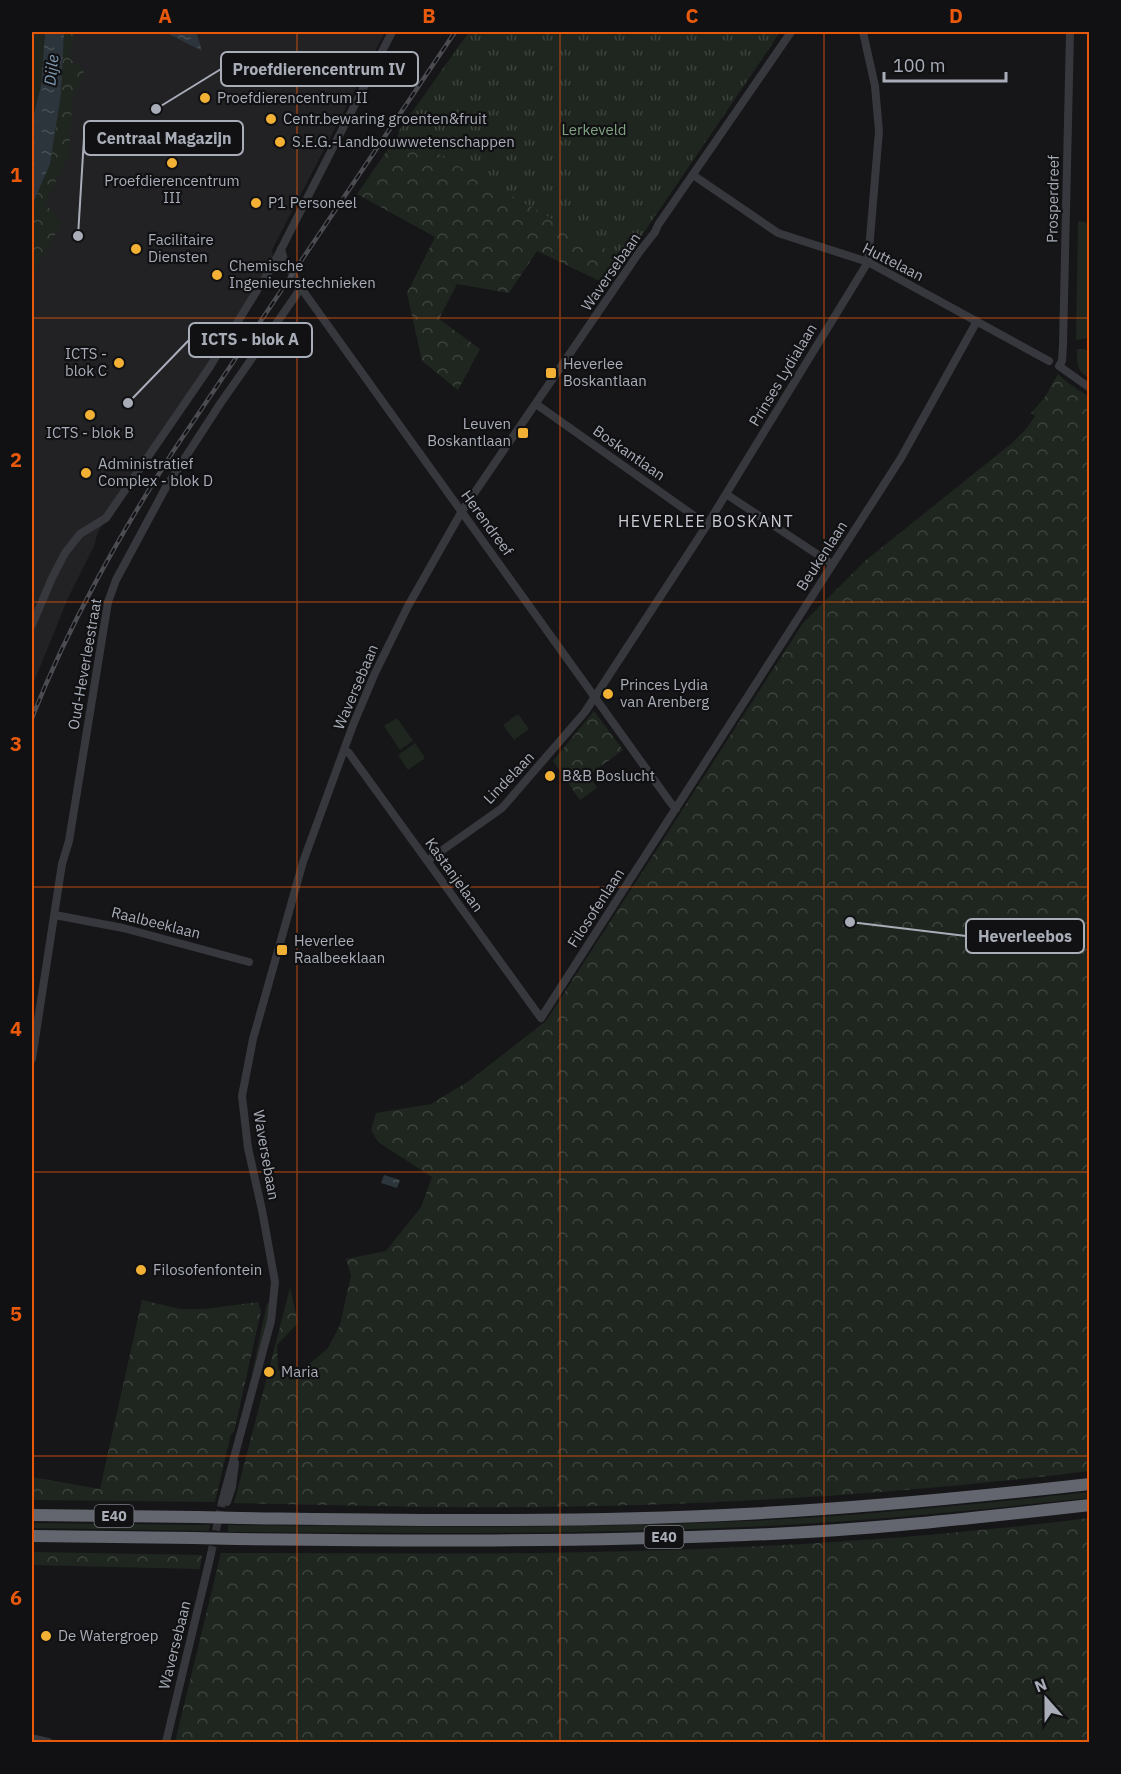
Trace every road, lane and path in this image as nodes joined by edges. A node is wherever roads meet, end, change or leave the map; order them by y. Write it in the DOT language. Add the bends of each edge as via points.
graph roads {
  1 [pos="392,32"];
  2 [pos="791,32"];
  3 [pos="863,32"];
  4 [pos="1070,32"];
  5 [pos="693,174"];
  6 [pos="281,249"];
  7 [pos="868,262"];
  8 [pos="301,288"];
  9 [pos="977,321"];
  10 [pos="1049,361"];
  11 [pos="1089,388"];
  12 [pos="536,404"];
  13 [pos="726,494"];
  14 [pos="462,511"];
  15 [pos="707,525"];
  16 [pos="832,564"];
  17 [pos="32,625"];
  18 [pos="595,698"];
  19 [pos="344,750"];
  20 [pos="676,807"];
  21 [pos="427,861"];
  22 [pos="55,915"];
  23 [pos="249,962"];
  24 [pos="541,1018"];
  25 [pos="32,1059"];
  26 [pos="1089,1484"];
  27 [pos="224,1502"];
  28 [pos="1089,1505"];
  29 [pos="32,1515"];
  30 [pos="32,1536"];
  31 [pos="211,1554"];
  32 [pos="34,1739"];
  33 [pos="48,1743"];
  34 [pos="166,1743"];
  1 -- 6 [label="street"];
  2 -- 5 [label="street, Waversebaan"];
  3 -- 7 [label="street, Prinses Lydialaan" via="875,86 879,131"];
  4 -- 11 [label="street, Prosperdreef" via="1063,345 1059,366"];
  5 -- 7 [label="street, Huttelaan" via="778,233"];
  5 -- 12 [label="street, Waversebaan"];
  6 -- 8 [label="street, Herendreef"];
  6 -- 17 [label="street" via="209,368 106,518 80,534 65,553"];
  7 -- 9 [label="street, Huttelaan"];
  7 -- 13 [label="street, Prinses Lydialaan"];
  8 -- 14 [label="street, Herendreef"];
  8 -- 22 [label="street, Oud-Heverleestraat" via="165,490 116,580 108,602"];
  9 -- 10 [label="street, Huttelaan"];
  9 -- 16 [label="street, Beukenlaan" via="907,449"];
  12 -- 14 [label="street, Waversebaan"];
  12 -- 15 [label="street, Boskantlaan"];
  13 -- 15 [label="street, Prinses Lydialaan"];
  13 -- 16 [label="street"];
  14 -- 18 [label="street, Herendreef"];
  14 -- 19 [label="street, Waversebaan" via="404,612"];
  15 -- 18 [label="street, Prinses Lydialaan"];
  16 -- 20 [label="street, Beukenlaan"];
  18 -- 20 [label="street, Herendreef"];
  18 -- 21 [label="street, Lindelaan" via="502,808"];
  19 -- 21 [label="street, Kastanjelaan" via="350,753"];
  19 -- 27 [label="street, Waversebaan" via="294,891 253,1039 242,1096 248,1148 275,1282 271,1321 236,1451 234,1477"];
  20 -- 24 [label="street, Filosofenlaan"];
  21 -- 24 [label="street, Kastanjelaan"];
  22 -- 23 [label="street, Raalbeeklaan" via="123,928"];
  22 -- 25 [label="street, Oud-Heverleestraat"];
  26 -- 29 [label="highway, E40, bridge" via="947,1500 733,1514 550,1520"];
  28 -- 30 [label="highway, E40, bridge" via="951,1521 748,1535 552,1540"];
  31 -- 34 [label="street, Waversebaan"];
  32 -- 33 [label="street"];
}
